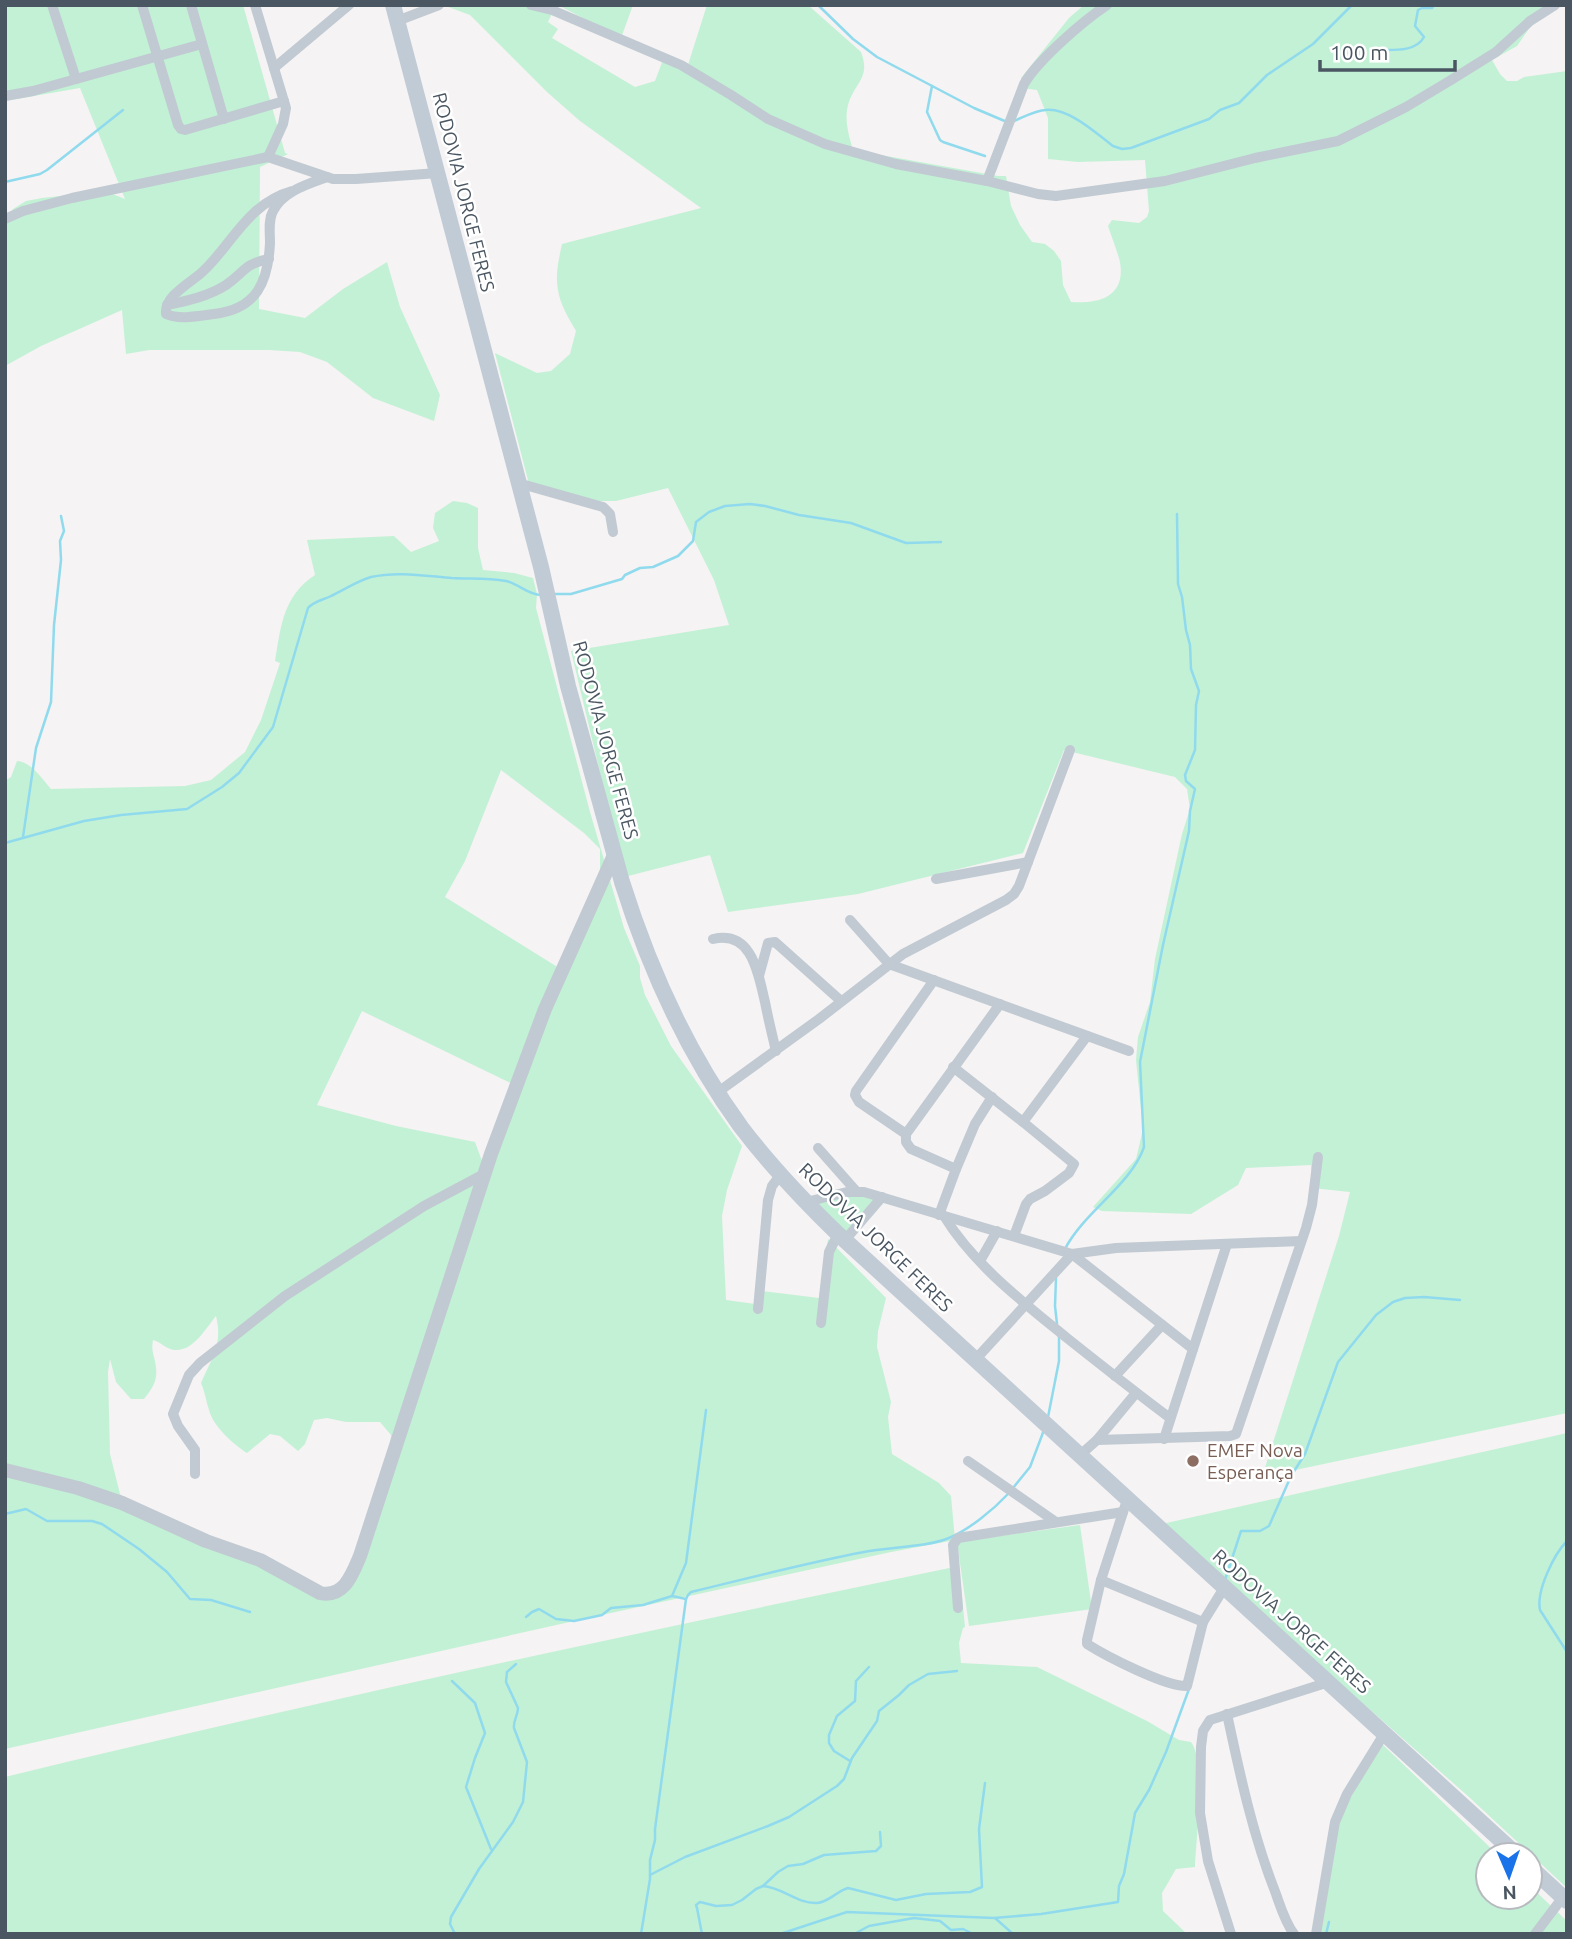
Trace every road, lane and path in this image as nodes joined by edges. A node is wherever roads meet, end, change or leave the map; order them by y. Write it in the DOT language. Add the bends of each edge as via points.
graph roads {
  1 [pos="52,5"];
  2 [pos="142,5"];
  3 [pos="191,5"];
  4 [pos="255,5"];
  5 [pos="349,5"];
  6 [pos="439,5"];
  7 [pos="531,5"];
  8 [pos="1107,5"];
  9 [pos="1555,5"];
  10 [pos="395,13"];
  11 [pos="202,44"];
  12 [pos="157,57"];
  13 [pos="274,68"];
  14 [pos="76,79"];
  15 [pos="5,96"];
  16 [pos="284,100"];
  17 [pos="224,119"];
  18 [pos="268,157"];
  19 [pos="438,173"];
  20 [pos="327,177"];
  21 [pos="987,181"];
  22 [pos="292,191"];
  23 [pos="5,219"];
  24 [pos="269,259"];
  25 [pos="167,305"];
  26 [pos="518,483"];
  27 [pos="613,532"];
  28 [pos="1070,750"];
  29 [pos="614,855"];
  30 [pos="1028,862"];
  31 [pos="936,879"];
  32 [pos="850,920"];
  33 [pos="713,939"];
  34 [pos="890,964"];
  35 [pos="759,976"];
  36 [pos="934,980"];
  37 [pos="841,1001"];
  38 [pos="1000,1004"];
  39 [pos="1087,1036"];
  40 [pos="776,1051"];
  41 [pos="1129,1051"];
  42 [pos="953,1067"];
  43 [pos="718,1092"];
  44 [pos="992,1097"];
  45 [pos="1023,1122"];
  46 [pos="906,1134"];
  47 [pos="818,1148"];
  48 [pos="1318,1157"];
  49 [pos="956,1169"];
  50 [pos="486,1173"];
  51 [pos="781,1174"];
  52 [pos="856,1191"];
  53 [pos="883,1198"];
  54 [pos="806,1202"];
  55 [pos="941,1216"];
  56 [pos="996,1231"];
  57 [pos="1014,1236"];
  58 [pos="842,1237"];
  59 [pos="1301,1241"];
  60 [pos="1227,1244"];
  61 [pos="1072,1254"];
  62 [pos="981,1261"];
  63 [pos="1026,1304"];
  64 [pos="758,1309"];
  65 [pos="821,1323"];
  66 [pos="1162,1325"];
  67 [pos="1193,1349"];
  68 [pos="975,1360"];
  69 [pos="1115,1376"];
  70 [pos="1136,1393"];
  71 [pos="1170,1418"];
  72 [pos="1164,1438"];
  73 [pos="1097,1440"];
  74 [pos="1079,1456"];
  75 [pos="968,1461"];
  76 [pos="5,1470"];
  77 [pos="195,1474"];
  78 [pos="1125,1506"];
  79 [pos="1056,1522"];
  80 [pos="1101,1580"];
  81 [pos="1224,1588"];
  82 [pos="958,1608"];
  83 [pos="1203,1622"];
  84 [pos="1329,1682"];
  85 [pos="1227,1714"];
  86 [pos="1384,1734"];
  87 [pos="1502,1841"];
  88 [pos="1544,1880"];
  89 [pos="1565,1899"];
  90 [pos="1231,1934"];
  91 [pos="1294,1934"];
  92 [pos="1316,1934"];
  93 [pos="1535,1934"];
  1 -- 14 [label="street"];
  2 -- 12 [label="street"];
  3 -- 11 [label="street"];
  4 -- 13 [label="street"];
  5 -- 13 [label="street"];
  6 -- 10 [label="street"];
  7 -- 21 [label="street" via="681,65 768,119 809,138 896,164"];
  8 -- 21 [label="street" via="1030,73"];
  9 -- 21 [label="street" via="1496,52 1338,141 1166,181 1056,196"];
  10 -- 19 [label="main road, RODOVIA JORGE FERES"];
  11 -- 12 [label="street"];
  11 -- 17 [label="street"];
  12 -- 14 [label="street"];
  12 -- 17 [label="street" via="181,130"];
  13 -- 16 [label="street"];
  14 -- 15 [label="street"];
  16 -- 17 [label="street"];
  16 -- 18 [label="street" via="285,118"];
  18 -- 20 [label="street"];
  18 -- 23 [label="street" via="72,198"];
  19 -- 20 [label="street"];
  19 -- 26 [label="main road, RODOVIA JORGE FERES"];
  20 -- 22 [label="street"];
  22 -- 24 [label="street" via="272,212"];
  22 -- 25 [label="street" via="252,214 204,271"];
  24 -- 25 [label="street" via="248,265 208,294"];
  24 -- 25 [label="street" via="259,290 241,307 172,317 166,314"];
  26 -- 27 [label="street" via="603,507 610,514"];
  26 -- 29 [label="main road, RODOVIA JORGE FERES"];
  28 -- 30 [label="street"];
  29 -- 43 [label="main road, RODOVIA JORGE FERES" via="653,968"];
  29 -- 50 [label="street" via="545,1009"];
  30 -- 31 [label="street"];
  30 -- 34 [label="street" via="1010,897"];
  32 -- 34 [label="street"];
  33 -- 35 [label="street" via="732,938 743,945"];
  34 -- 36 [label="street"];
  34 -- 37 [label="street"];
  35 -- 37 [label="street" via="768,943 775,942"];
  35 -- 40 [label="street"];
  36 -- 38 [label="street"];
  36 -- 46 [label="street" via="855,1093 859,1102"];
  37 -- 40 [label="street"];
  38 -- 39 [label="street"];
  38 -- 42 [label="street"];
  39 -- 41 [label="street"];
  39 -- 45 [label="street"];
  40 -- 43 [label="street"];
  42 -- 44 [label="street"];
  42 -- 46 [label="street"];
  43 -- 51 [label="main road, RODOVIA JORGE FERES"];
  44 -- 45 [label="street"];
  44 -- 49 [label="street"];
  45 -- 57 [label="street" via="1074,1164 1028,1202"];
  46 -- 49 [label="street" via="911,1149"];
  47 -- 52 [label="street"];
  48 -- 59 [label="street" via="1312,1205"];
  49 -- 55 [label="street"];
  50 -- 76 [label="street" via="360,1556 341,1590 320,1593 260,1560 122,1503"];
  50 -- 77 [label="street" via="424,1206 295,1289 200,1363 189,1375 173,1414 195,1450"];
  51 -- 54 [label="main road, RODOVIA JORGE FERES"];
  51 -- 64 [label="street" via="768,1200"];
  52 -- 53 [label="street"];
  52 -- 54 [label="street"];
  53 -- 55 [label="street"];
  53 -- 58 [label="street"];
  54 -- 58 [label="main road, RODOVIA JORGE FERES"];
  55 -- 56 [label="street"];
  55 -- 62 [label="street"];
  56 -- 57 [label="street"];
  56 -- 62 [label="street"];
  57 -- 61 [label="street"];
  58 -- 65 [label="street" via="830,1252"];
  58 -- 68 [label="main road, RODOVIA JORGE FERES"];
  59 -- 60 [label="street"];
  59 -- 72 [label="street" via="1239,1431 1230,1436"];
  60 -- 61 [label="street"];
  60 -- 67 [label="street"];
  61 -- 63 [label="street"];
  61 -- 66 [label="street"];
  62 -- 63 [label="street"];
  63 -- 68 [label="street"];
  63 -- 69 [label="street"];
  66 -- 67 [label="street"];
  66 -- 69 [label="street"];
  67 -- 71 [label="street"];
  68 -- 74 [label="main road, RODOVIA JORGE FERES"];
  69 -- 70 [label="street"];
  70 -- 71 [label="street"];
  70 -- 73 [label="street"];
  71 -- 72 [label="street"];
  72 -- 73 [label="street"];
  73 -- 74 [label="street"];
  74 -- 78 [label="main road, RODOVIA JORGE FERES"];
  75 -- 79 [label="street"];
  78 -- 79 [label="street"];
  78 -- 80 [label="street"];
  78 -- 81 [label="main road, RODOVIA JORGE FERES"];
  79 -- 82 [label="street" via="958,1538 953,1545"];
  80 -- 83 [label="street"];
  80 -- 83 [label="street" via="1087,1644 1157,1678 1186,1686"];
  81 -- 83 [label="street"];
  81 -- 84 [label="main road, RODOVIA JORGE FERES"];
  84 -- 85 [label="street"];
  84 -- 86 [label="main road, RODOVIA JORGE FERES"];
  85 -- 90 [label="street" via="1210,1720 1203,1731 1200,1813 1208,1861"];
  85 -- 91 [label="street" via="1260,1849"];
  86 -- 87 [label="main road, RODOVIA JORGE FERES"];
  86 -- 92 [label="street" via="1335,1822"];
  88 -- 89 [label="main road"];
  89 -- 93 [label="street"];
}
